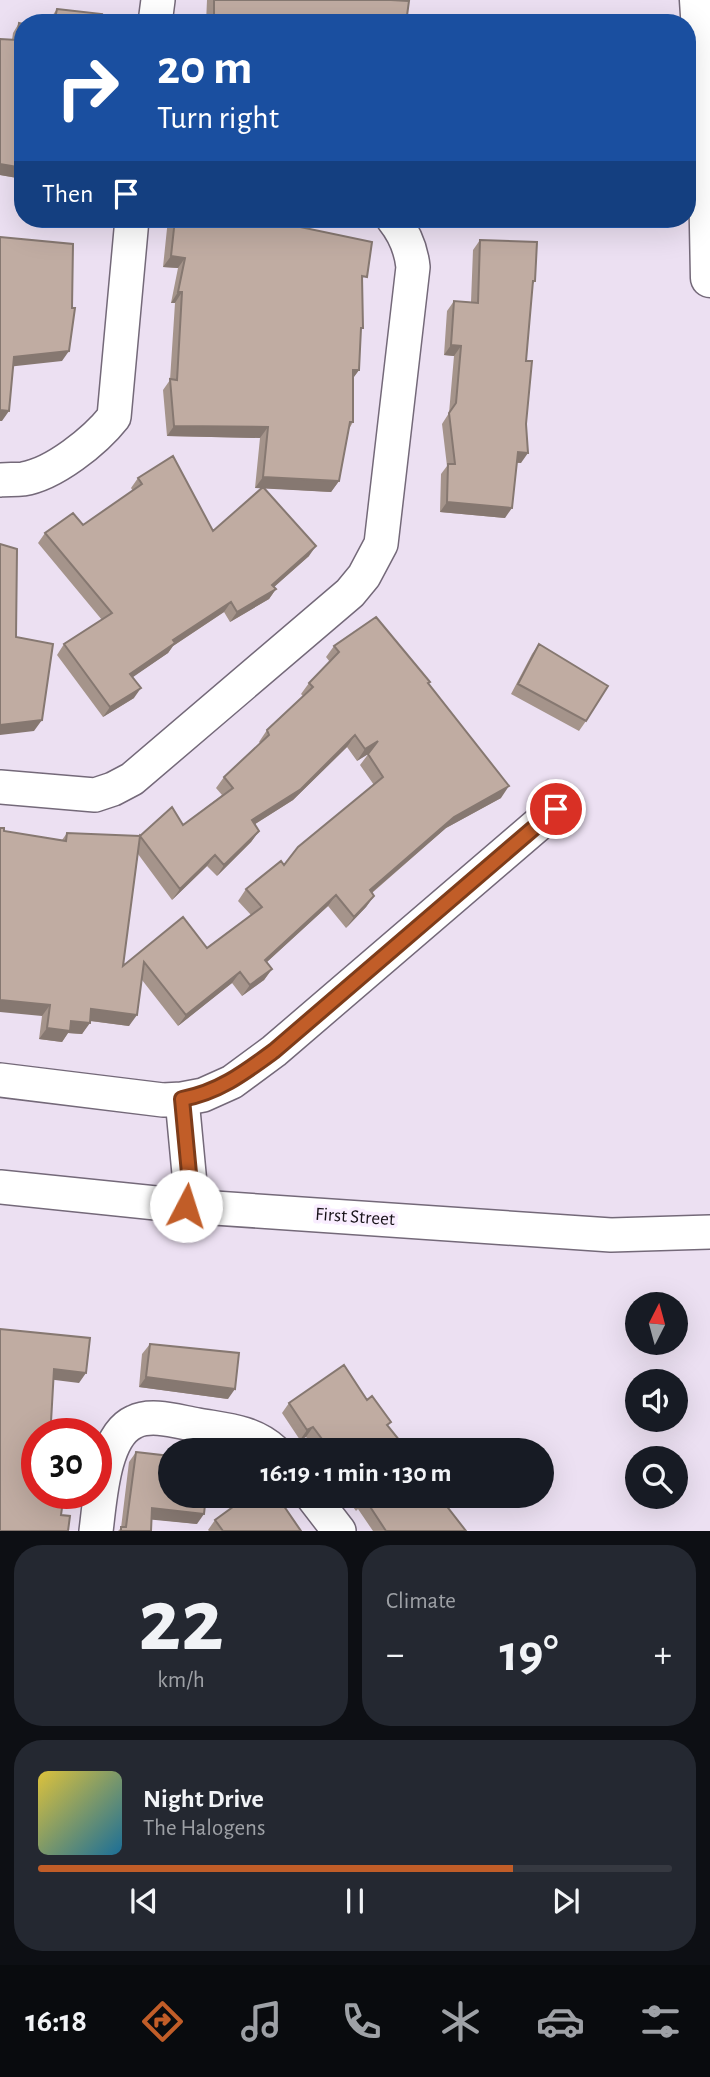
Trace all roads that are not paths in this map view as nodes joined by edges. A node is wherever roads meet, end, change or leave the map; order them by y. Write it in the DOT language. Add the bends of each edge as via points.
graph roads {
  1 [pos="699,0"];
  2 [pos="131,228"];
  3 [pos="400,228"];
  4 [pos="710,278"];
  5 [pos="0,480"];
  6 [pos="0,788"];
  7 [pos="556,809"];
  8 [pos="0,1080"];
  9 [pos="182,1099"];
  10 [pos="0,1187"];
  11 [pos="186,1206"];
  12 [pos="710,1232"];
  13 [pos="258,1438"];
  14 [pos="321,1508"];
  15 [pos="96,1531"];
  16 [pos="339,1531"];
  1 -- 4 [label="main road"];
  2 -- 5 [label="street" via="114,417 85,447 61,463 24,479"];
  3 -- 6 [label="street" via="413,267 382,544 364,576 350,593 132,779 95,795"];
  7 -- 9 [label="street" via="274,1051 232,1082"];
  8 -- 9 [label="street"];
  9 -- 11 [label="street" via="190,1184"];
  10 -- 11 [label="street, First Street"];
  11 -- 12 [label="street, First Street" via="611,1235"];
  13 -- 15 [label="street" via="159,1419 135,1421 122,1430 112,1447"];
  14 -- 16 [label="street"];
}
